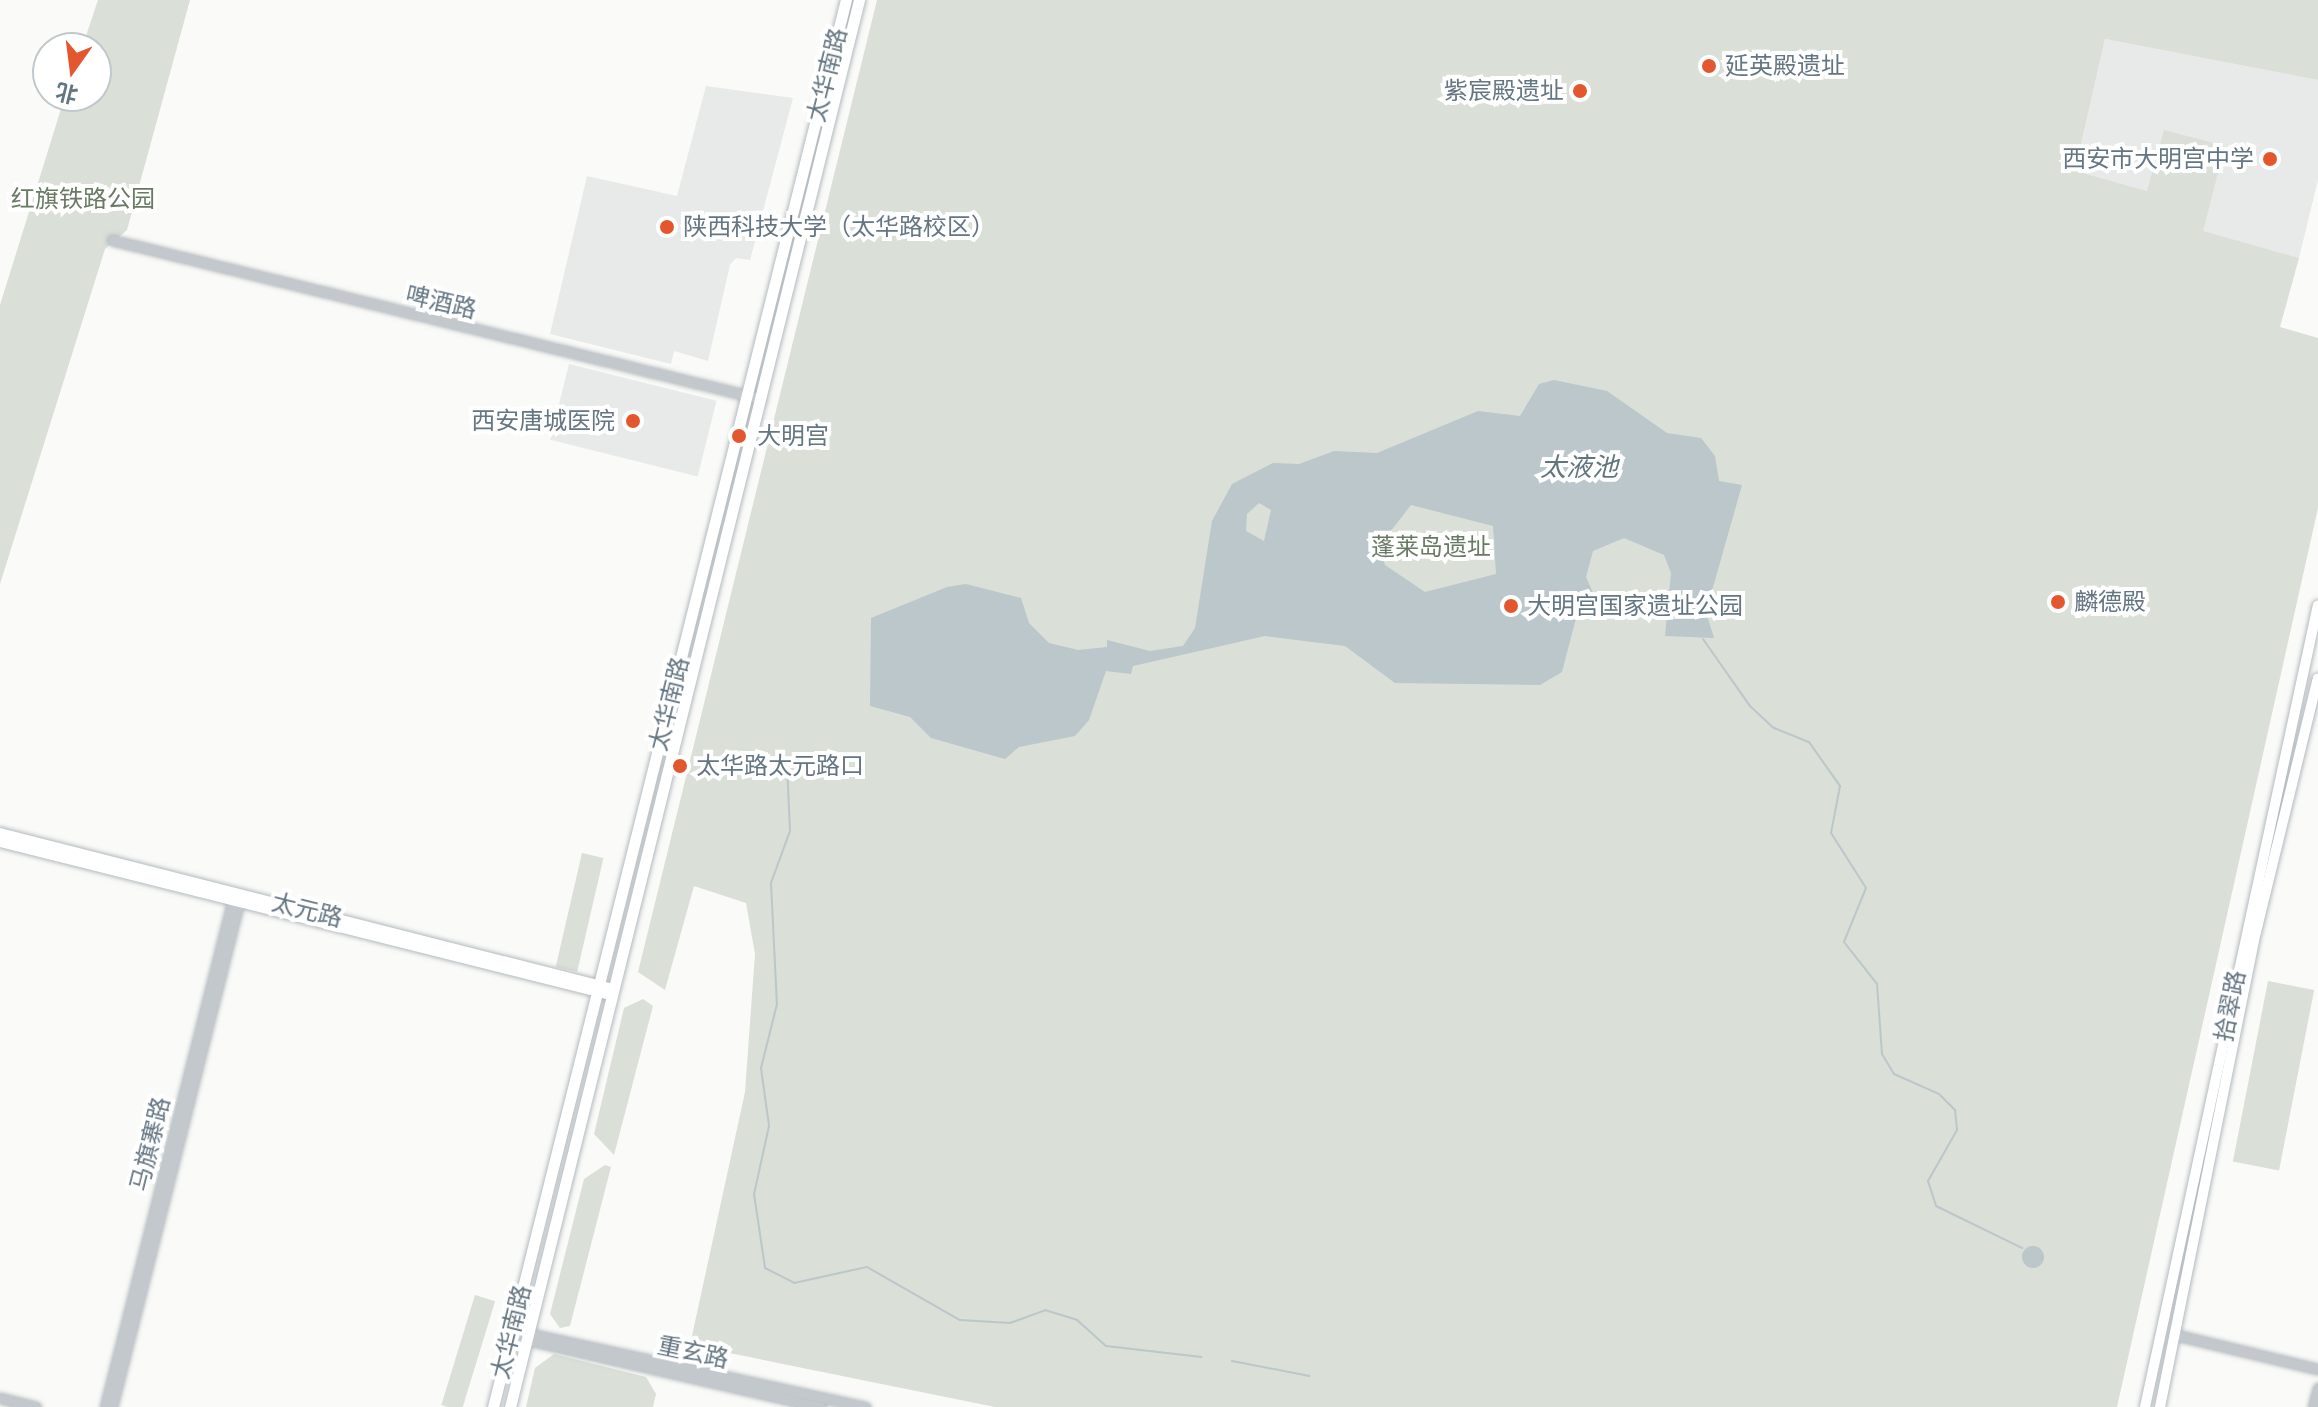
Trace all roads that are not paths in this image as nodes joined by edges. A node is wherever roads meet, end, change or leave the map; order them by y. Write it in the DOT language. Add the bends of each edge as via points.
graph roads {
  1 [pos="846,0"];
  2 [pos="859,0"];
  3 [pos="112,240"];
  4 [pos="747,395"];
  5 [pos="762,399"];
  6 [pos="2318,605"];
  7 [pos="2302,682"];
  8 [pos="2318,683"];
  9 [pos="0,833"];
  10 [pos="0,842"];
  11 [pos="237,897"];
  12 [pos="595,986"];
  13 [pos="612,992"];
  14 [pos="512,1333"];
  15 [pos="2176,1335"];
  16 [pos="528,1336"];
  17 [pos="2318,1369"];
  18 [pos="2318,1388"];
  19 [pos="0,1398"];
  20 [pos="2316,1406"];
  21 [pos="36,1407"];
  22 [pos="105,1407"];
  23 [pos="112,1407"];
  24 [pos="493,1407"];
  25 [pos="510,1407"];
  26 [pos="821,1407"];
  27 [pos="866,1407"];
  28 [pos="2145,1407"];
  29 [pos="2160,1407"];
  1 -- 4 [label="main road, 太华南路"];
  2 -- 5 [label="main road, 太华南路"];
  3 -- 4 [label="street, 啤酒路"];
  4 -- 5 [label="street, 啤酒路"];
  4 -- 12 [label="main road, 太华南路"];
  5 -- 13 [label="main road, 太华南路"];
  6 -- 7 [label="main road, 拾翠路"];
  7 -- 8 [label="street"];
  7 -- 28 [label="main road, 拾翠路"];
  8 -- 15 [label="main road, 拾翠路" via="2256,932"];
  9 -- 11 [label="main road, 太元路"];
  10 -- 11 [label="main road, 太元路"];
  11 -- 12 [label="main road, 太元路"];
  11 -- 22 [label="street, 马旗寨路"];
  11 -- 23 [label="street, 马旗寨路"];
  12 -- 13 [label="main road, 太元路"];
  12 -- 14 [label="main road, 太华南路"];
  13 -- 16 [label="main road, 太华南路"];
  14 -- 16 [label="street, 重玄路"];
  14 -- 24 [label="main road, 太华南路"];
  15 -- 17 [label="street"];
  15 -- 29 [label="main road, 拾翠路"];
  16 -- 25 [label="main road, 太华南路"];
  16 -- 26 [label="street, 重玄路"];
  16 -- 27 [label="street, 重玄路"];
  18 -- 20 [label="street"];
  19 -- 21 [label="street"];
}
